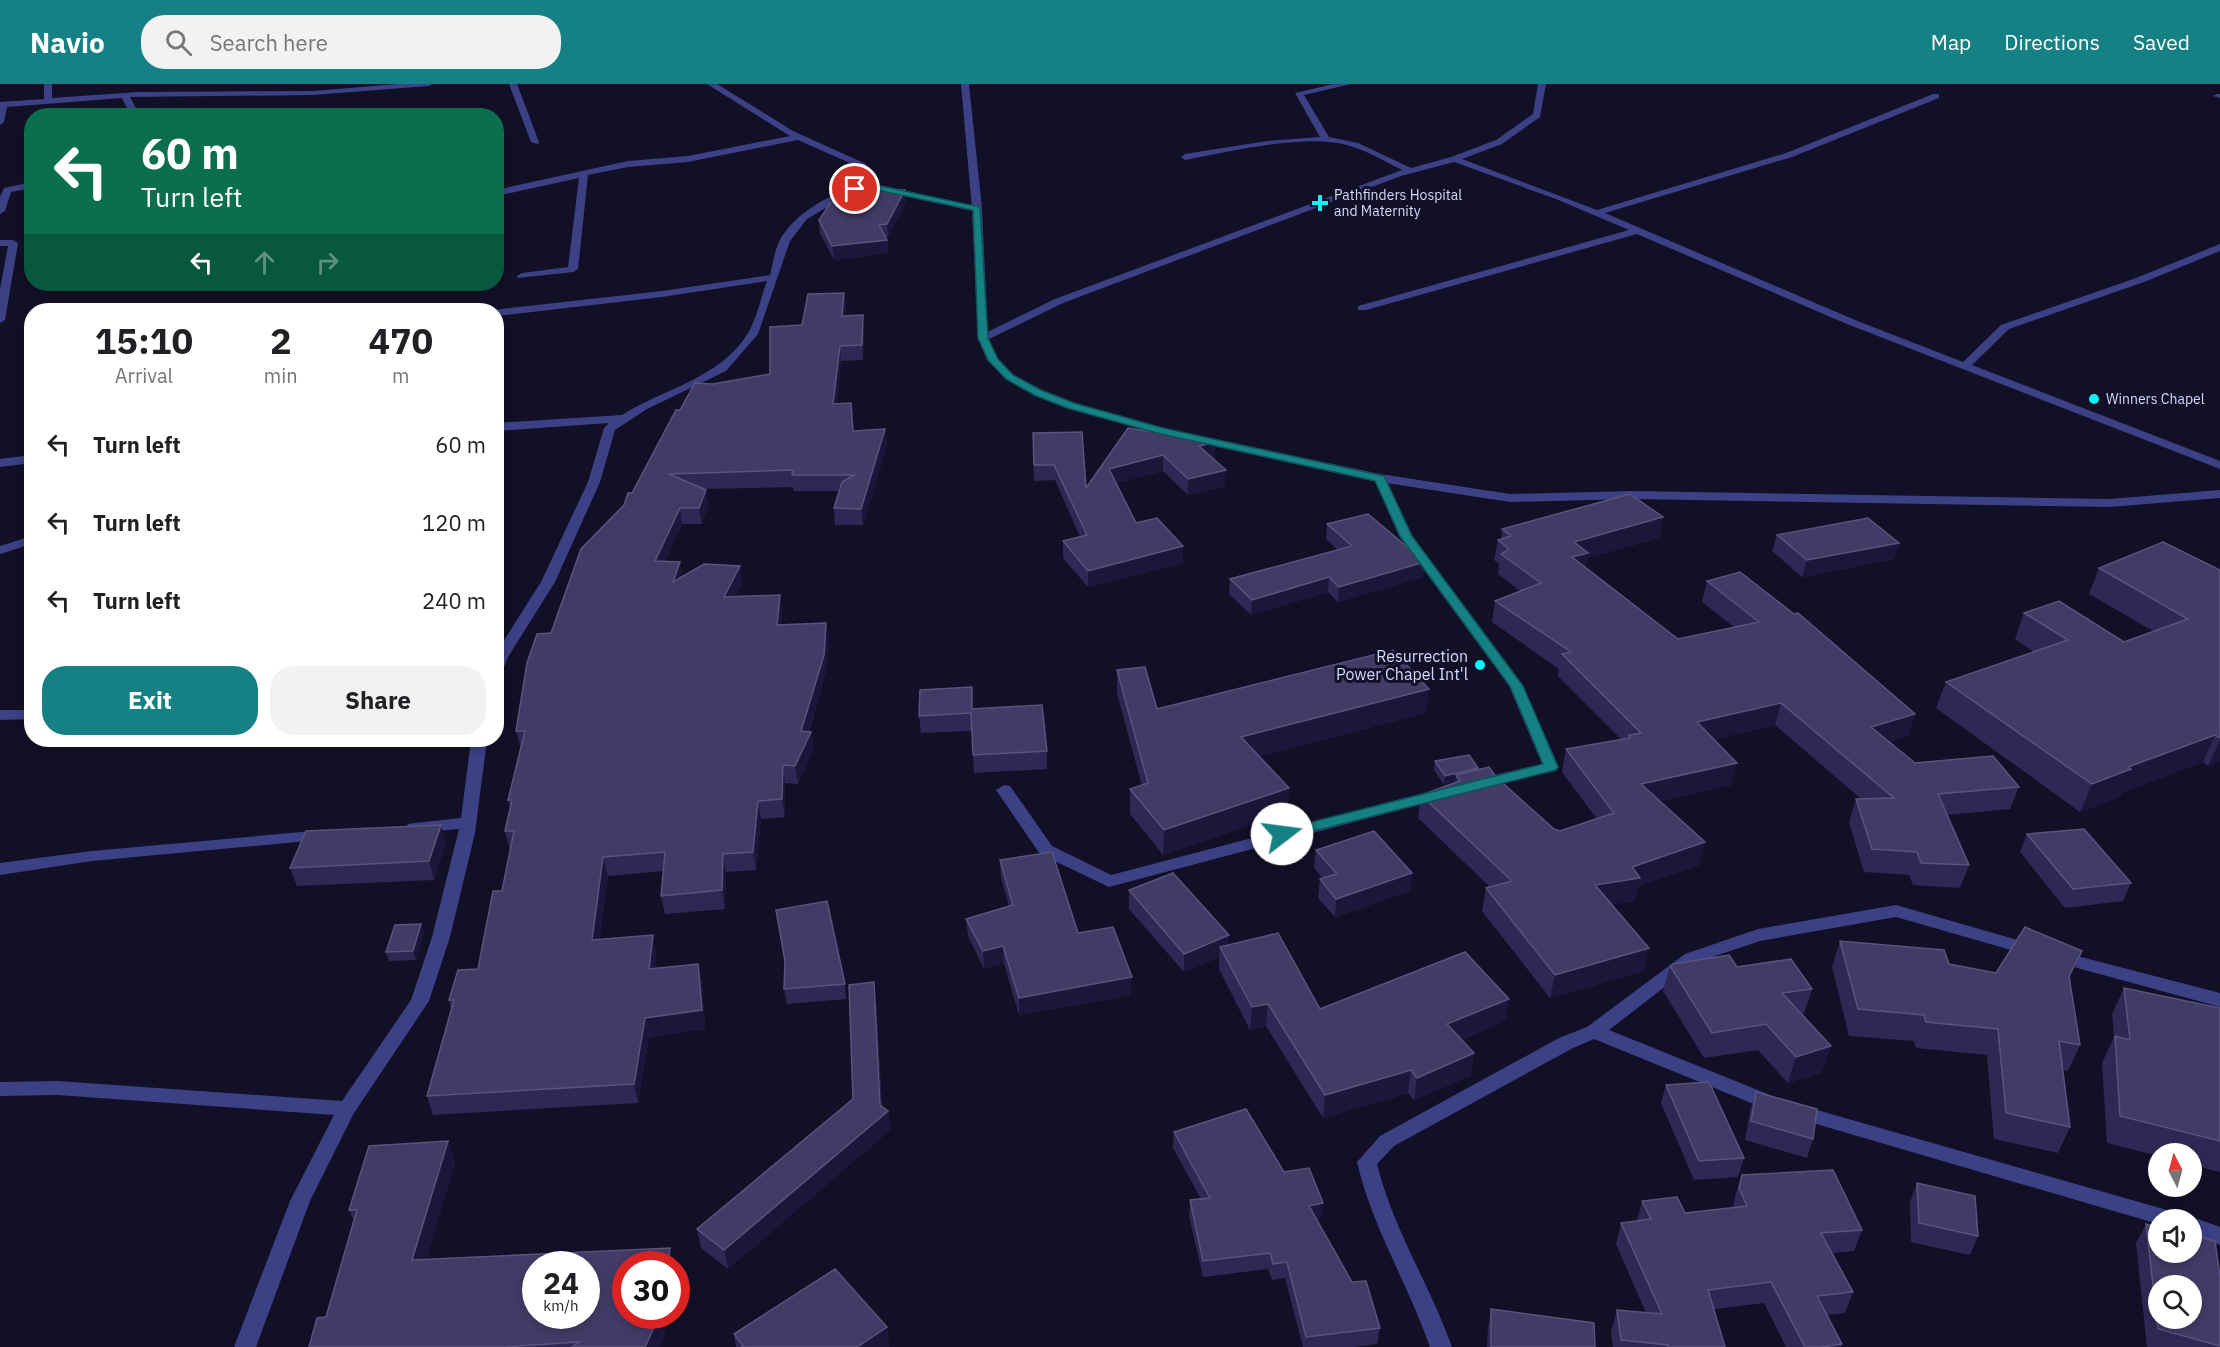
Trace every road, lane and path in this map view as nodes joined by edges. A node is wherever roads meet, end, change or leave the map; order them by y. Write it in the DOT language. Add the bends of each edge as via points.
graph roads {
  1 [pos="48,84"];
  2 [pos="429,84"];
  3 [pos="513,84"];
  4 [pos="711,84"];
  5 [pos="965,84"];
  6 [pos="1347,84"];
  7 [pos="1542,84"];
  8 [pos="125,95"];
  9 [pos="1935,96"];
  10 [pos="48,100"];
  11 [pos="2,105"];
  12 [pos="132,108"];
  13 [pos="0,122"];
  14 [pos="799,137"];
  15 [pos="1326,139"];
  16 [pos="535,142"];
  17 [pos="1185,157"];
  18 [pos="1454,159"];
  19 [pos="1411,171"];
  20 [pos="584,173"];
  21 [pos="867,185"];
  22 [pos="24,187"];
  23 [pos="504,191"];
  24 [pos="977,209"];
  25 [pos="0,212"];
  26 [pos="1596,213"];
  27 [pos="1637,231"];
  28 [pos="0,243"];
  29 [pos="2220,247"];
  30 [pos="522,276"];
  31 [pos="774,277"];
  32 [pos="1362,308"];
  33 [pos="504,312"];
  34 [pos="0,320"];
  35 [pos="983,338"];
  36 [pos="1964,367"];
  37 [pos="625,419"];
  38 [pos="504,427"];
  39 [pos="24,460"];
  40 [pos="0,463"];
  41 [pos="2220,465"];
  42 [pos="1380,478"];
  43 [pos="2220,494"];
  44 [pos="24,543"];
  45 [pos="0,550"];
  46 [pos="504,645"];
  47 [pos="24,714"];
  48 [pos="0,715"];
  49 [pos="477,747"];
  50 [pos="1004,790"];
  51 [pos="468,823"];
  52 [pos="397,829"];
  53 [pos="339,834"];
  54 [pos="0,869"];
  55 [pos="2220,1000"];
  56 [pos="1594,1032"];
  57 [pos="0,1089"];
  58 [pos="347,1109"];
  59 [pos="2148,1213"];
  60 [pos="2202,1230"];
  61 [pos="2220,1236"];
  62 [pos="245,1347"];
  63 [pos="1441,1347"];
  1 -- 10 [label="street"];
  2 -- 8 [label="street" via="313,93"];
  3 -- 16 [label="street"];
  4 -- 14 [label="street"];
  5 -- 24 [label="street"];
  6 -- 15 [label="street" via="1299,93"];
  7 -- 18 [label="street" via="1537,115 1499,142"];
  8 -- 10 [label="street"];
  8 -- 12 [label="street"];
  9 -- 26 [label="street" via="1789,155"];
  10 -- 11 [label="street"];
  11 -- 13 [label="street"];
  14 -- 20 [label="street" via="688,159 628,164"];
  14 -- 21 [label="street" via="863,166"];
  15 -- 17 [label="street"];
  15 -- 19 [label="street" via="1347,142"];
  18 -- 19 [label="street"];
  18 -- 26 [label="street"];
  19 -- 35 [label="street" via="1059,301"];
  20 -- 23 [label="street"];
  20 -- 30 [label="street" via="573,269"];
  21 -- 24 [label="street"];
  21 -- 31 [label="street" via="844,193 804,217 785,240"];
  22 -- 25 [label="street" via="7,190"];
  24 -- 35 [label="street"];
  26 -- 27 [label="street"];
  27 -- 32 [label="street"];
  27 -- 36 [label="street"];
  28 -- 34 [label="street" via="13,243"];
  29 -- 36 [label="street" via="2005,327"];
  31 -- 33 [label="street"];
  31 -- 37 [label="street" via="753,334 722,369"];
  35 -- 42 [label="street" via="993,360 1009,377 1070,405 1161,431"];
  36 -- 41 [label="street"];
  37 -- 38 [label="street"];
  37 -- 46 [label="street" via="610,428 594,482 548,582"];
  39 -- 40 [label="street"];
  42 -- 43 [label="street" via="1510,498 1632,495 2110,502"];
  42 -- 50 [label="street" via="1406,536 1516,686 1551,767 1368,811 1109,881 1046,850"];
  44 -- 45 [label="street"];
  47 -- 48 [label="street"];
  49 -- 51 [label="street"];
  51 -- 52 [label="street"];
  51 -- 58 [label="street" via="441,937 420,1001"];
  53 -- 54 [label="street" via="92,856"];
  55 -- 56 [label="street" via="1896,911 1758,935 1691,958"];
  56 -- 59 [label="street" via="1757,1100"];
  56 -- 63 [label="street" via="1566,1043 1387,1140 1367,1162 1372,1189 1433,1319"];
  57 -- 58 [label="street" via="58,1088"];
  58 -- 62 [label="street" via="300,1202"];
  60 -- 61 [label="street"];
}
